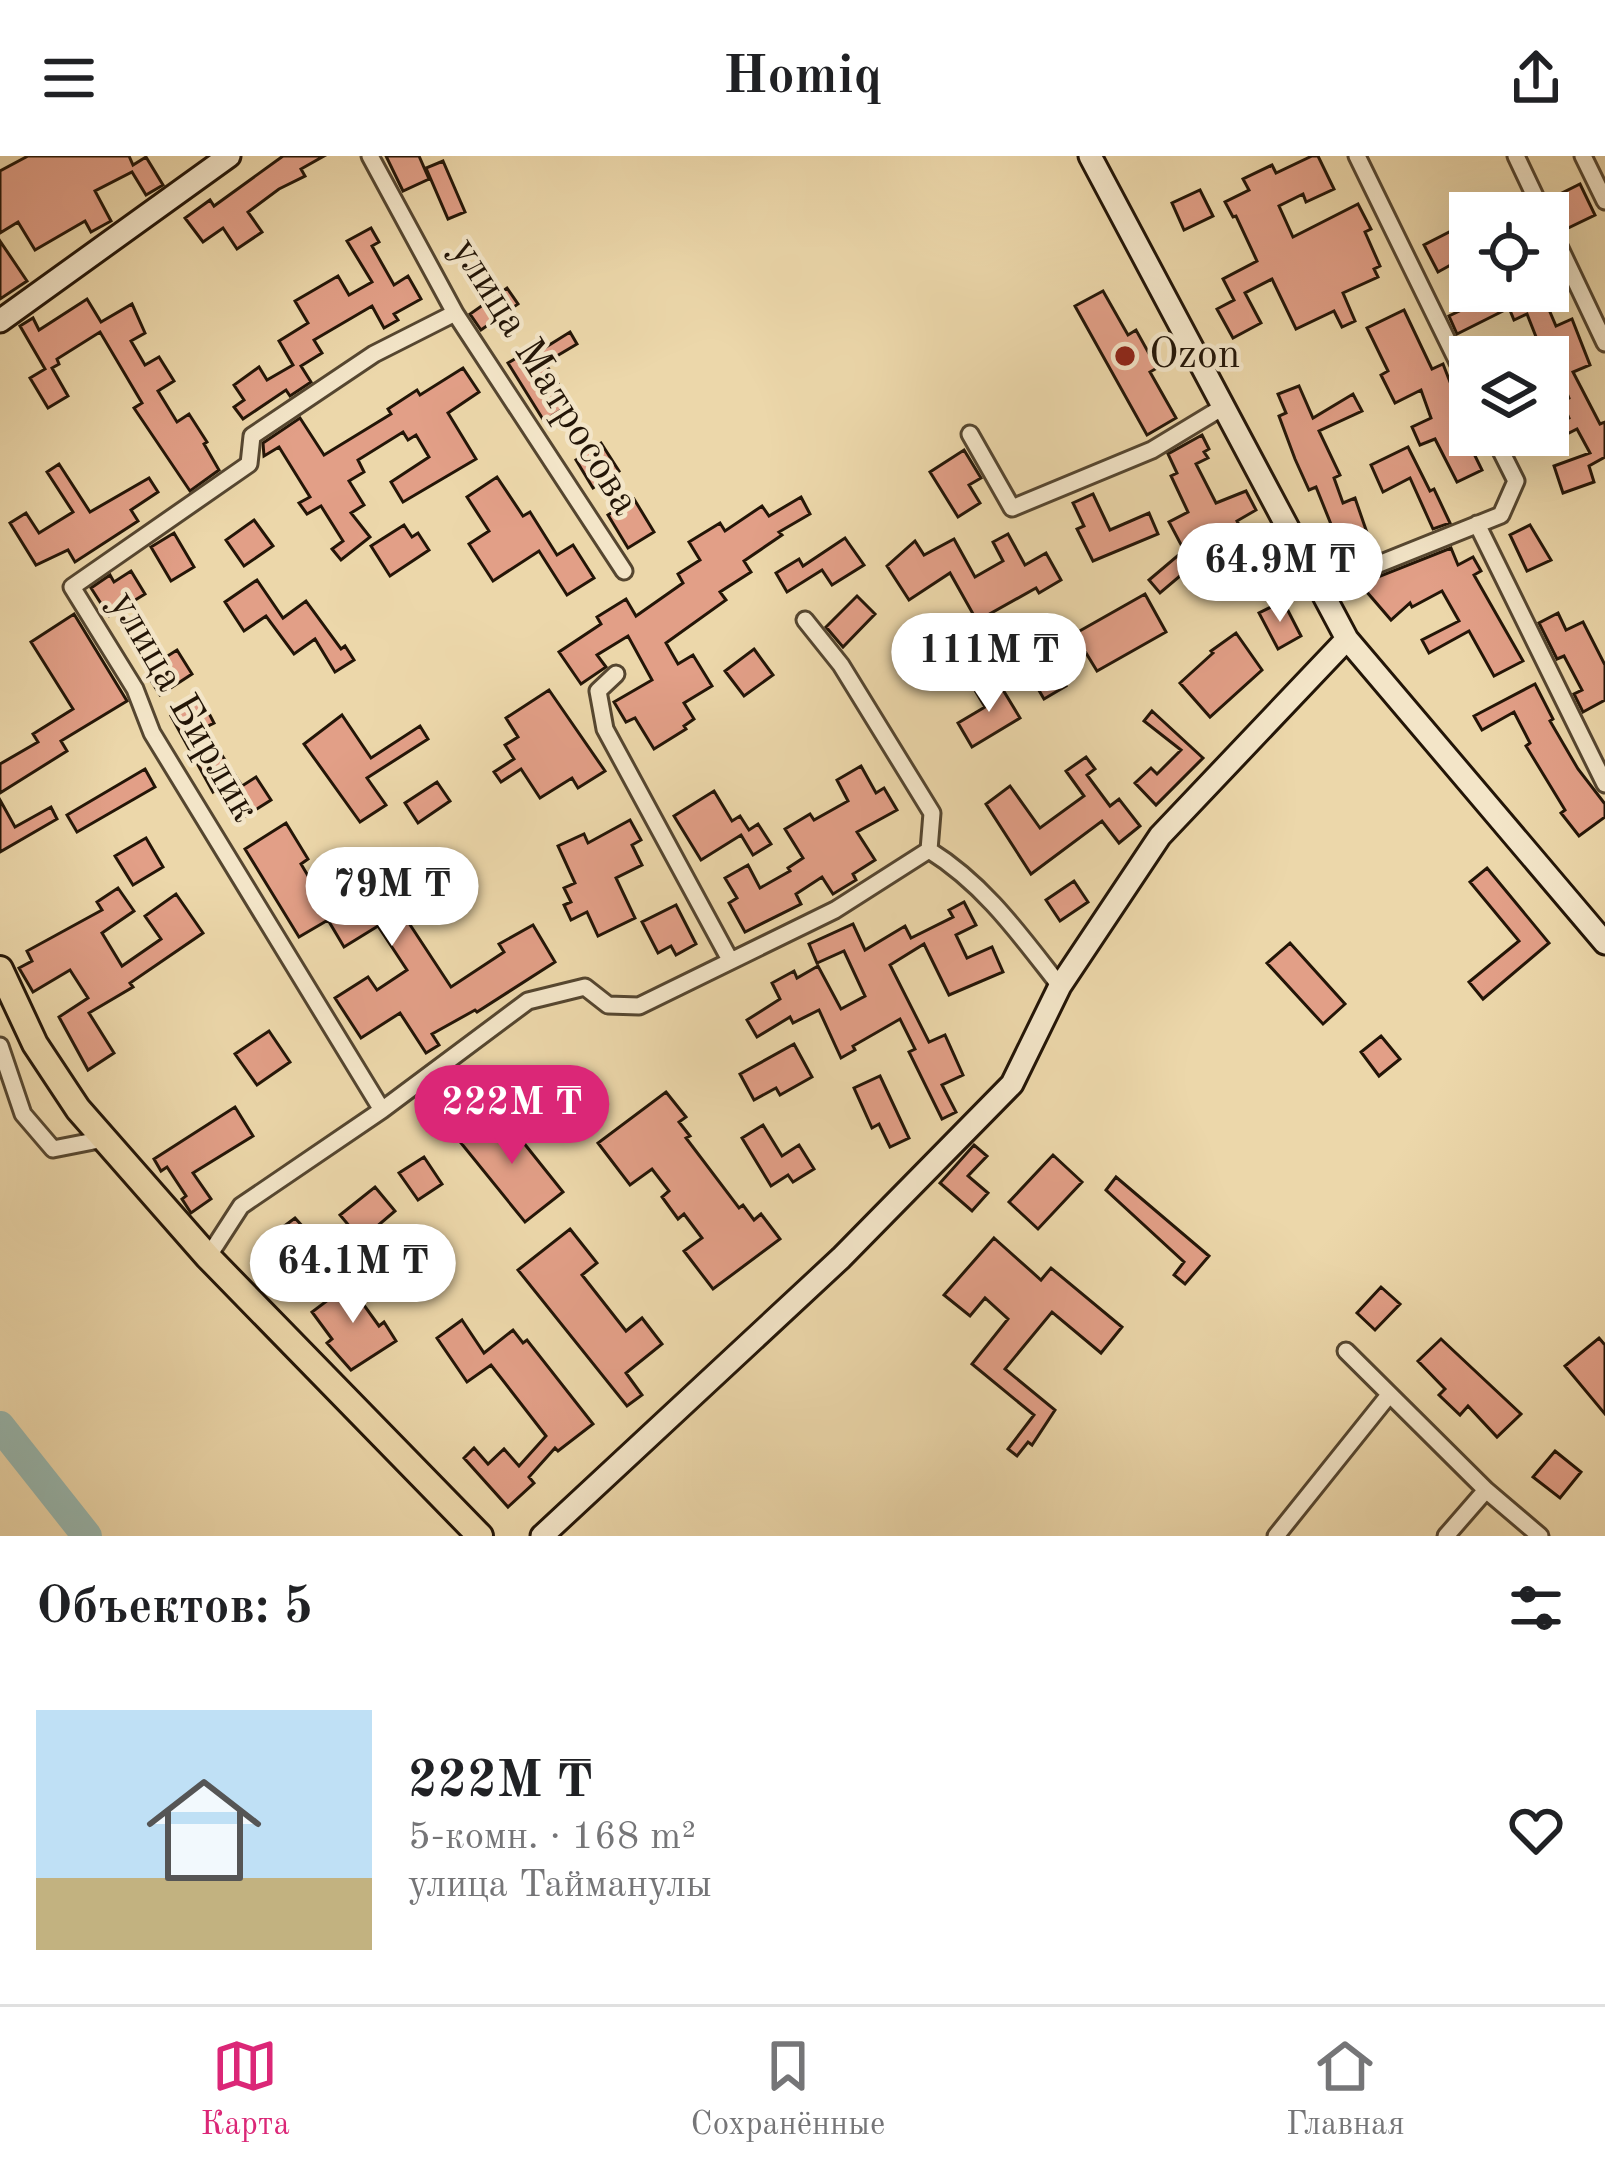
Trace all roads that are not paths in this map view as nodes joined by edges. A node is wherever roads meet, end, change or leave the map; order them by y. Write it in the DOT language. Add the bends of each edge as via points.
graph roads {
  1 [pos="229,156"];
  2 [pos="370,156"];
  3 [pos="1090,156"];
  4 [pos="1357,156"];
  5 [pos="1516,156"];
  6 [pos="1583,156"];
  7 [pos="1533,192"];
  8 [pos="1605,201"];
  9 [pos="1569,267"];
  10 [pos="455,313"];
  11 [pos="0,320"];
  12 [pos="1605,343"];
  13 [pos="1449,344"];
  14 [pos="1223,406"];
  15 [pos="970,434"];
  16 [pos="1504,456"];
  17 [pos="1477,524"];
  18 [pos="624,571"];
  19 [pos="1319,588"];
  20 [pos="805,620"];
  21 [pos="1347,639"];
  22 [pos="616,674"];
  23 [pos="1605,784"];
  24 [pos="929,850"];
  25 [pos="1605,943"];
  26 [pos="729,958"];
  27 [pos="0,969"];
  28 [pos="1060,986"];
  29 [pos="0,1046"];
  30 [pos="382,1109"];
  31 [pos="104,1139"];
  32 [pos="208,1256"];
  33 [pos="1346,1352"];
  34 [pos="1389,1395"];
  35 [pos="1486,1490"];
  36 [pos="480,1536"];
  37 [pos="542,1536"];
  38 [pos="1276,1536"];
  39 [pos="1446,1536"];
  40 [pos="1540,1536"];
  1 -- 11 [label="main road"];
  2 -- 10 [label="street, улица Матросова"];
  3 -- 14 [label="main road"];
  4 -- 13 [label="street"];
  5 -- 7 [label="street"];
  6 -- 8 [label="street"];
  9 -- 12 [label="street"];
  10 -- 18 [label="street, улица Матросова"];
  10 -- 30 [label="street, улица Бирлик" via="374,354 252,436 249,464 72,587"];
  14 -- 15 [label="street" via="1153,451 1012,508"];
  14 -- 19 [label="main road"];
  16 -- 17 [label="street" via="1516,481 1501,515"];
  17 -- 19 [label="street"];
  17 -- 23 [label="street"];
  19 -- 21 [label="main road"];
  20 -- 24 [label="street" via="932,813"];
  21 -- 25 [label="main road"];
  21 -- 28 [label="main road" via="1160,836"];
  22 -- 26 [label="street" via="598,691 605,729"];
  24 -- 26 [label="street" via="835,910"];
  24 -- 28 [label="street" via="995,904"];
  26 -- 30 [label="street" via="639,1006 608,1005 586,987 528,1001"];
  27 -- 31 [label="main road" via="35,1044"];
  28 -- 37 [label="main road" via="1012,1084 841,1258"];
  29 -- 31 [label="street" via="23,1114 53,1149"];
  30 -- 32 [label="street" via="241,1206"];
  31 -- 32 [label="main road"];
  32 -- 36 [label="main road"];
  33 -- 34 [label="street"];
  34 -- 35 [label="street"];
  34 -- 38 [label="street"];
  35 -- 39 [label="street"];
  35 -- 40 [label="street"];
}
